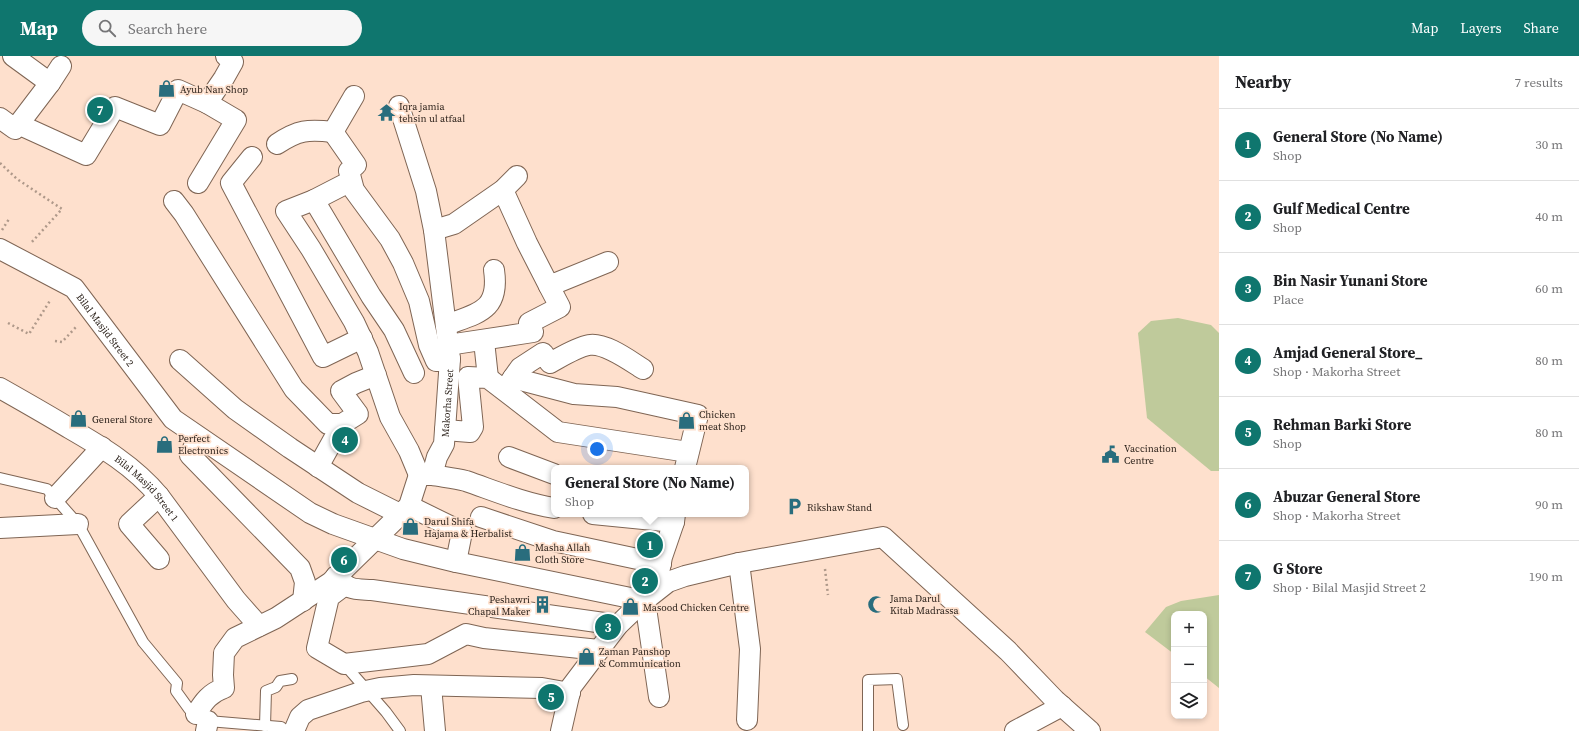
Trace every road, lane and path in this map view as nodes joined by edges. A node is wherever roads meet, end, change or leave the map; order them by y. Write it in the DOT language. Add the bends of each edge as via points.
graph roads {
  1 [pos="13,56"];
  2 [pos="226,56"];
  3 [pos="61,66"];
  4 [pos="50,83"];
  5 [pos="354,96"];
  6 [pos="207,103"];
  7 [pos="400,106"];
  8 [pos="0,118"];
  9 [pos="20,125"];
  10 [pos="333,132"];
  11 [pos="277,144"];
  12 [pos="252,158"];
  13 [pos="0,163"];
  14 [pos="517,176"];
  15 [pos="352,181"];
  16 [pos="198,183"];
  17 [pos="503,190"];
  18 [pos="314,200"];
  19 [pos="174,201"];
  20 [pos="9,219"];
  21 [pos="434,230"];
  22 [pos="0,234"];
  23 [pos="9,254"];
  24 [pos="608,262"];
  25 [pos="494,270"];
  26 [pos="62,282"];
  27 [pos="550,286"];
  28 [pos="91,310"];
  29 [pos="8,323"];
  30 [pos="446,325"];
  31 [pos="362,338"];
  32 [pos="55,341"];
  33 [pos="484,341"];
  34 [pos="449,352"];
  35 [pos="180,360"];
  36 [pos="643,369"];
  37 [pos="414,373"];
  38 [pos="376,375"];
  39 [pos="488,378"];
  40 [pos="509,384"];
  41 [pos="0,388"];
  42 [pos="342,424"];
  43 [pos="445,430"];
  44 [pos="198,438"];
  45 [pos="102,447"];
  46 [pos="509,457"];
  47 [pos="686,460"];
  48 [pos="318,467"];
  49 [pos="551,473"];
  50 [pos="426,475"];
  51 [pos="0,478"];
  52 [pos="159,496"];
  53 [pos="55,498"];
  54 [pos="551,508"];
  55 [pos="404,510"];
  56 [pos="481,517"];
  57 [pos="654,517"];
  58 [pos="675,518"];
  59 [pos="78,524"];
  60 [pos="0,528"];
  61 [pos="375,538"];
  62 [pos="824,548"];
  63 [pos="159,560"];
  64 [pos="456,562"];
  65 [pos="739,563"];
  66 [pos="661,564"];
  67 [pos="340,581"];
  68 [pos="828,595"];
  69 [pos="651,596"];
  70 [pos="302,600"];
  71 [pos="618,625"];
  72 [pos="259,626"];
  73 [pos="599,650"];
  74 [pos="344,664"];
  75 [pos="292,679"];
  76 [pos="431,686"];
  77 [pos="367,691"];
  78 [pos="570,693"];
  79 [pos="659,697"];
  80 [pos="1062,706"];
  81 [pos="746,720"];
  82 [pos="203,722"];
  83 [pos="903,725"];
  84 [pos="265,726"];
  85 [pos="286,731"];
  86 [pos="294,731"];
  87 [pos="400,731"];
  88 [pos="435,731"];
  89 [pos="562,731"];
  90 [pos="868,731"];
  91 [pos="1015,731"];
  92 [pos="1090,731"];
  1 -- 4 [label="street"];
  2 -- 6 [label="street" via="233,62"];
  3 -- 4 [label="street"];
  4 -- 9 [label="street"];
  5 -- 10 [label="street"];
  6 -- 9 [label="street" via="178,90 160,125 116,107 86,155"];
  6 -- 16 [label="street" via="236,120"];
  7 -- 21 [label="street" via="426,191"];
  8 -- 9 [label="street" via="15,129"];
  10 -- 11 [label="street" via="316,130 293,134"];
  10 -- 15 [label="street" via="356,165 349,171"];
  12 -- 31 [label="street" via="231,183 324,357"];
  13 -- 23 [label="path" via="17,179 62,209"];
  14 -- 17 [label="street"];
  15 -- 18 [label="street"];
  15 -- 34 [label="street, Makorha Street" via="354,190 390,239 403,263 419,301 429,345 436,361"];
  17 -- 21 [label="street" via="454,224"];
  17 -- 27 [label="street"];
  18 -- 31 [label="street" via="286,211"];
  18 -- 37 [label="street" via="394,330"];
  19 -- 42 [label="street" via="294,389 328,424"];
  20 -- 22 [label="path"];
  21 -- 30 [label="street"];
  23 -- 26 [label="street, Bilal Masjid Street 2"];
  24 -- 27 [label="street"];
  25 -- 30 [label="street" via="494,297 482,311"];
  26 -- 28 [label="street, Bilal Masjid Street 2" via="74,288"];
  26 -- 29 [label="path" via="29,334"];
  27 -- 33 [label="street" via="560,308 529,322 533,332"];
  28 -- 32 [label="path" via="62,342"];
  28 -- 44 [label="street, Bilal Masjid Street 2" via="173,420"];
  30 -- 34 [label="street"];
  31 -- 38 [label="street"];
  33 -- 34 [label="street"];
  33 -- 39 [label="street"];
  34 -- 43 [label="street, Makorha Street"];
  35 -- 48 [label="street" via="235,409"];
  36 -- 40 [label="street" via="604,346 590,344 550,363 543,353 520,368"];
  38 -- 42 [label="street" via="341,391 358,414"];
  38 -- 50 [label="street" via="390,417"];
  39 -- 40 [label="street"];
  39 -- 43 [label="street" via="468,377 473,427 470,432"];
  40 -- 47 [label="street" via="558,432"];
  40 -- 47 [label="street" via="574,394 617,397 698,415"];
  41 -- 45 [label="street, Bilal Masjid Street 1"];
  42 -- 48 [label="street"];
  43 -- 50 [label="street, Makorha Street" via="444,444"];
  44 -- 61 [label="street, Bilal Masjid Street 2" via="310,513 333,524"];
  44 -- 70 [label="street" via="190,454 300,568 305,582"];
  45 -- 52 [label="street, Bilal Masjid Street 1" via="126,463"];
  45 -- 53 [label="street"];
  46 -- 49 [label="street"];
  48 -- 55 [label="street" via="358,493"];
  50 -- 54 [label="street" via="464,481 538,506"];
  50 -- 55 [label="street, Makorha Street"];
  51 -- 53 [label="lane" via="47,489"];
  52 -- 63 [label="street" via="129,524"];
  52 -- 72 [label="street, Bilal Masjid Street 1" via="236,600"];
  53 -- 59 [label="lane"];
  55 -- 61 [label="street, Makorha Street"];
  55 -- 64 [label="street" via="462,532"];
  56 -- 66 [label="street" via="553,541"];
  57 -- 58 [label="street"];
  58 -- 66 [label="street"];
  59 -- 60 [label="street"];
  59 -- 82 [label="lane" via="143,642 177,683 176,691 189,709"];
  61 -- 64 [label="street, Bilal Masjid Street 2" via="403,549"];
  61 -- 67 [label="street, Makorha Street"];
  62 -- 65 [label="street"];
  62 -- 68 [label="path"];
  62 -- 80 [label="street" via="883,537 1008,651"];
  64 -- 69 [label="street, Bilal Masjid Street 2"];
  65 -- 69 [label="street" via="676,579 668,582"];
  65 -- 81 [label="street" via="750,649"];
  66 -- 69 [label="street"];
  67 -- 70 [label="street, Makorha Street" via="331,582"];
  67 -- 71 [label="street" via="351,589"];
  67 -- 74 [label="street" via="329,597 317,648"];
  69 -- 71 [label="street"];
  69 -- 79 [label="street"];
  70 -- 72 [label="street, Makorha Street"];
  71 -- 73 [label="street"];
  72 -- 82 [label="street, Makorha Street" via="235,638 224,653 224,688 213,692 204,701"];
  73 -- 74 [label="street" via="466,634 428,654"];
  73 -- 78 [label="street" via="571,687"];
  74 -- 77 [label="lane"];
  75 -- 84 [label="lane" via="280,681 276,687 266,691"];
  76 -- 77 [label="street" via="414,685"];
  76 -- 78 [label="street" via="542,688"];
  76 -- 88 [label="street"];
  77 -- 86 [label="street" via="308,710 300,717"];
  77 -- 87 [label="lane"];
  78 -- 89 [label="street"];
  80 -- 91 [label="street"];
  80 -- 92 [label="street"];
  82 -- 84 [label="lane"];
  83 -- 90 [label="lane" via="898,678 868,680"];
  84 -- 85 [label="lane" via="281,727"];
}
